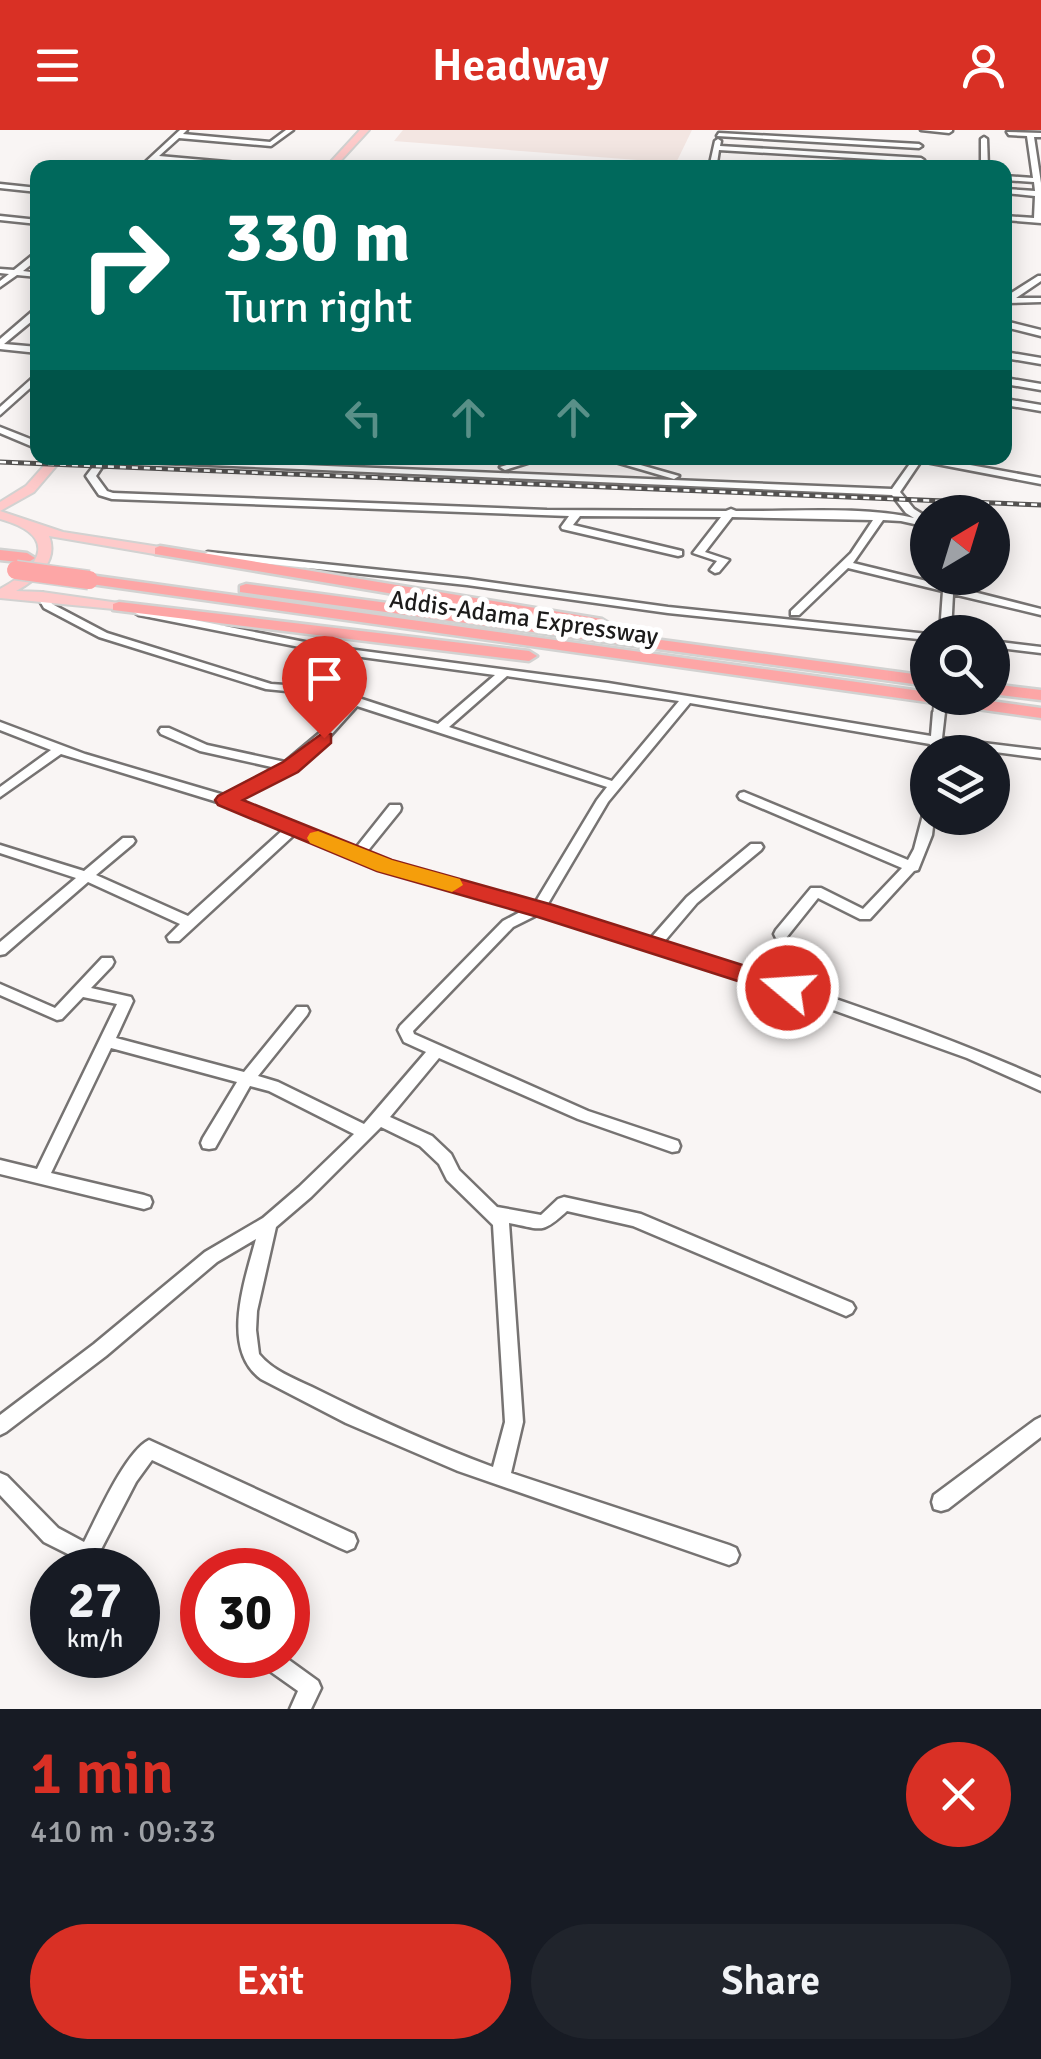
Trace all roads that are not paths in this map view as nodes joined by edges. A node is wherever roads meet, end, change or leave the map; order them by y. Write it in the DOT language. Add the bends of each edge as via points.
graph roads {
  1 [pos="232,130"];
  2 [pos="290,130"];
  3 [pos="364,130"];
  4 [pos="815,130"];
  5 [pos="922,130"];
  6 [pos="948,132"];
  7 [pos="181,133"];
  8 [pos="720,133"];
  9 [pos="1009,133"];
  10 [pos="777,134"];
  11 [pos="1030,134"];
  12 [pos="1041,135"];
  13 [pos="984,139"];
  14 [pos="220,140"];
  15 [pos="814,140"];
  16 [pos="251,142"];
  17 [pos="843,142"];
  18 [pos="919,146"];
  19 [pos="716,148"];
  20 [pos="844,155"];
  21 [pos="154,158"];
  22 [pos="152,160"];
  23 [pos="167,160"];
  24 [pos="225,160"];
  25 [pos="337,160"];
  26 [pos="713,160"];
  27 [pos="844,160"];
  28 [pos="922,160"];
  29 [pos="984,160"];
  30 [pos="1012,178"];
  31 [pos="1036,180"];
  32 [pos="0,186"];
  33 [pos="30,189"];
  34 [pos="1012,192"];
  35 [pos="1040,194"];
  36 [pos="1012,219"];
  37 [pos="0,220"];
  38 [pos="1040,221"];
  39 [pos="30,223"];
  40 [pos="30,262"];
  41 [pos="0,271"];
  42 [pos="16,273"];
  43 [pos="30,274"];
  44 [pos="1041,278"];
  45 [pos="0,285"];
  46 [pos="1012,296"];
  47 [pos="1012,300"];
  48 [pos="1041,300"];
  49 [pos="30,318"];
  50 [pos="1012,326"];
  51 [pos="1041,333"];
  52 [pos="0,344"];
  53 [pos="30,349"];
  54 [pos="1012,357"];
  55 [pos="1041,361"];
  56 [pos="1012,382"];
  57 [pos="30,384"];
  58 [pos="1041,388"];
  59 [pos="1012,403"];
  60 [pos="1041,408"];
  61 [pos="0,412"];
  62 [pos="0,430"];
  63 [pos="30,443"];
  64 [pos="51,465"];
  65 [pos="99,465"];
  66 [pos="316,465"];
  67 [pos="512,465"];
  68 [pos="633,465"];
  69 [pos="913,465"];
  70 [pos="955,465"];
  71 [pos="489,471"];
  72 [pos="1041,481"];
  73 [pos="697,482"];
  74 [pos="30,489"];
  75 [pos="895,492"];
  76 [pos="0,507"];
  77 [pos="910,511"];
  78 [pos="732,512"];
  79 [pos="577,513"];
  80 [pos="0,515"];
  81 [pos="880,516"];
  82 [pos="21,520"];
  83 [pos="910,520"];
  84 [pos="37,528"];
  85 [pos="160,551"];
  86 [pos="678,553"];
  87 [pos="0,555"];
  88 [pos="845,564"];
  89 [pos="14,566"];
  90 [pos="715,570"];
  91 [pos="910,577"];
  92 [pos="0,595"];
  93 [pos="985,595"];
  94 [pos="42,596"];
  95 [pos="119,607"];
  96 [pos="1041,612"];
  97 [pos="795,613"];
  98 [pos="910,635"];
  99 [pos="1010,646"];
  100 [pos="1041,650"];
  101 [pos="505,672"];
  102 [pos="799,673"];
  103 [pos="910,680"];
  104 [pos="1010,691"];
  105 [pos="1041,694"];
  106 [pos="355,700"];
  107 [pos="686,701"];
  108 [pos="1041,712"];
  109 [pos="0,726"];
  110 [pos="440,728"];
  111 [pos="165,731"];
  112 [pos="910,742"];
  113 [pos="60,749"];
  114 [pos="1010,752"];
  115 [pos="1041,754"];
  116 [pos="290,767"];
  117 [pos="614,785"];
  118 [pos="0,793"];
  119 [pos="744,796"];
  120 [pos="225,800"];
  121 [pos="395,808"];
  122 [pos="293,828"];
  123 [pos="924,835"];
  124 [pos="128,841"];
  125 [pos="756,848"];
  126 [pos="0,849"];
  127 [pos="358,854"];
  128 [pos="913,867"];
  129 [pos="88,874"];
  130 [pos="538,909"];
  131 [pos="189,922"];
  132 [pos="781,934"];
  133 [pos="174,938"];
  134 [pos="653,945"];
  135 [pos="0,950"];
  136 [pos="107,962"];
  137 [pos="0,989"];
  138 [pos="82,991"];
  139 [pos="302,1011"];
  140 [pos="106,1041"];
  141 [pos="437,1049"];
  142 [pos="246,1080"];
  143 [pos="1041,1085"];
  144 [pos="380,1119"];
  145 [pos="364,1131"];
  146 [pos="209,1142"];
  147 [pos="672,1146"];
  148 [pos="0,1168"];
  149 [pos="42,1176"];
  150 [pos="144,1202"];
  151 [pos="496,1214"];
  152 [pos="269,1223"];
  153 [pos="846,1308"];
  154 [pos="0,1426"];
  155 [pos="1041,1426"];
  156 [pos="500,1478"];
  157 [pos="0,1482"];
  158 [pos="941,1502"];
  159 [pos="347,1542"];
  160 [pos="730,1555"];
  161 [pos="296,1678"];
  162 [pos="300,1709"];
  1 -- 14 [label="street"];
  2 -- 16 [label="street" via="275,143"];
  3 -- 25 [label="main road"];
  4 -- 15 [label="street"];
  5 -- 6 [label="street"];
  5 -- 18 [label="street"];
  7 -- 14 [label="street"];
  7 -- 21 [label="street"];
  8 -- 10 [label="street"];
  8 -- 19 [label="street"];
  9 -- 11 [label="street"];
  10 -- 15 [label="street"];
  11 -- 12 [label="street"];
  11 -- 31 [label="street"];
  13 -- 29 [label="street"];
  14 -- 16 [label="street"];
  15 -- 17 [label="street"];
  16 -- 24 [label="street"];
  17 -- 18 [label="street"];
  17 -- 20 [label="street"];
  18 -- 28 [label="street"];
  19 -- 20 [label="street"];
  19 -- 26 [label="street"];
  20 -- 27 [label="street"];
  20 -- 28 [label="street"];
  21 -- 22 [label="street"];
  21 -- 23 [label="street"];
  30 -- 31 [label="street"];
  31 -- 35 [label="street"];
  32 -- 33 [label="street"];
  34 -- 35 [label="street"];
  35 -- 38 [label="street"];
  36 -- 38 [label="street"];
  37 -- 39 [label="street"];
  40 -- 42 [label="street"];
  41 -- 42 [label="street"];
  42 -- 43 [label="street"];
  42 -- 45 [label="street"];
  44 -- 46 [label="street"];
  47 -- 48 [label="street"];
  49 -- 52 [label="street"];
  50 -- 51 [label="street"];
  52 -- 53 [label="street"];
  54 -- 55 [label="street"];
  56 -- 58 [label="street"];
  57 -- 61 [label="street"];
  59 -- 60 [label="street"];
  62 -- 63 [label="street"];
  64 -- 74 [label="main road"];
  65 -- 79 [label="street" via="91,476 112,496"];
  66 -- 71 [label="street"];
  67 -- 71 [label="street"];
  68 -- 73 [label="street"];
  69 -- 75 [label="street"];
  70 -- 72 [label="street"];
  71 -- 73 [label="street"];
  73 -- 75 [label="street"];
  74 -- 76 [label="main road"];
  74 -- 82 [label="main road"];
  75 -- 77 [label="street"];
  78 -- 79 [label="street"];
  78 -- 81 [label="street"];
  78 -- 90 [label="street" via="698,552 724,560"];
  79 -- 86 [label="street" via="566,528"];
  80 -- 82 [label="main road"];
  81 -- 83 [label="street"];
  81 -- 88 [label="street"];
  82 -- 84 [label="main road"];
  84 -- 85 [label="main road"];
  84 -- 92 [label="main road" via="48,552 42,567"];
  85 -- 98 [label="street"];
  85 -- 102 [label="highway" via="680,637"];
  87 -- 89 [label="highway, Addis-Adama Expressway"];
  88 -- 91 [label="street"];
  88 -- 97 [label="street"];
  89 -- 102 [label="highway, Addis-Adama Expressway, bridge"];
  92 -- 94 [label="main road"];
  93 -- 96 [label="street"];
  94 -- 95 [label="main road"];
  94 -- 106 [label="street" via="48,606 103,635 270,687"];
  95 -- 101 [label="street" via="326,649"];
  95 -- 102 [label="highway" via="542,658"];
  99 -- 100 [label="street"];
  101 -- 107 [label="street"];
  101 -- 110 [label="street"];
  102 -- 103 [label="highway, Addis-Adama Expressway"];
  102 -- 108 [label="highway, Addis-Adama Expressway"];
  104 -- 105 [label="highway"];
  106 -- 110 [label="street"];
  106 -- 116 [label="street"];
  107 -- 112 [label="street"];
  107 -- 117 [label="street"];
  109 -- 113 [label="street"];
  110 -- 117 [label="street"];
  111 -- 116 [label="street" via="204,748"];
  113 -- 118 [label="street"];
  113 -- 120 [label="street"];
  114 -- 115 [label="street"];
  116 -- 120 [label="street"];
  117 -- 130 [label="street"];
  119 -- 128 [label="street"];
  120 -- 122 [label="street"];
  121 -- 127 [label="street"];
  122 -- 127 [label="street"];
  122 -- 131 [label="street"];
  123 -- 128 [label="street"];
  124 -- 129 [label="street"];
  125 -- 134 [label="street" via="692,900"];
  126 -- 129 [label="street"];
  127 -- 130 [label="street"];
  128 -- 132 [label="street" via="865,916 816,890"];
  129 -- 131 [label="street"];
  129 -- 135 [label="street"];
  130 -- 134 [label="street"];
  130 -- 141 [label="street" via="508,924 405,1030"];
  131 -- 133 [label="street"];
  134 -- 143 [label="street" via="972,1054"];
  136 -- 138 [label="street"];
  137 -- 138 [label="street" via="57,1014"];
  138 -- 140 [label="street" via="126,1001"];
  139 -- 142 [label="street"];
  140 -- 142 [label="street"];
  140 -- 149 [label="street"];
  141 -- 144 [label="street"];
  141 -- 147 [label="street" via="583,1115"];
  142 -- 145 [label="street" via="273,1086"];
  142 -- 146 [label="street"];
  144 -- 145 [label="street"];
  144 -- 151 [label="street" via="426,1141"];
  145 -- 152 [label="street"];
  148 -- 149 [label="street"];
  149 -- 150 [label="street"];
  151 -- 153 [label="street" via="544,1222 564,1204 634,1218"];
  151 -- 156 [label="street" via="509,1299 514,1422"];
  152 -- 154 [label="street" via="211,1257"];
  152 -- 156 [label="street" via="250,1292 250,1357 366,1427"];
  155 -- 158 [label="street"];
  156 -- 160 [label="street"];
  157 -- 159 [label="street" via="51,1535 88,1554 150,1449"];
  161 -- 162 [label="street" via="310,1688"];
}
